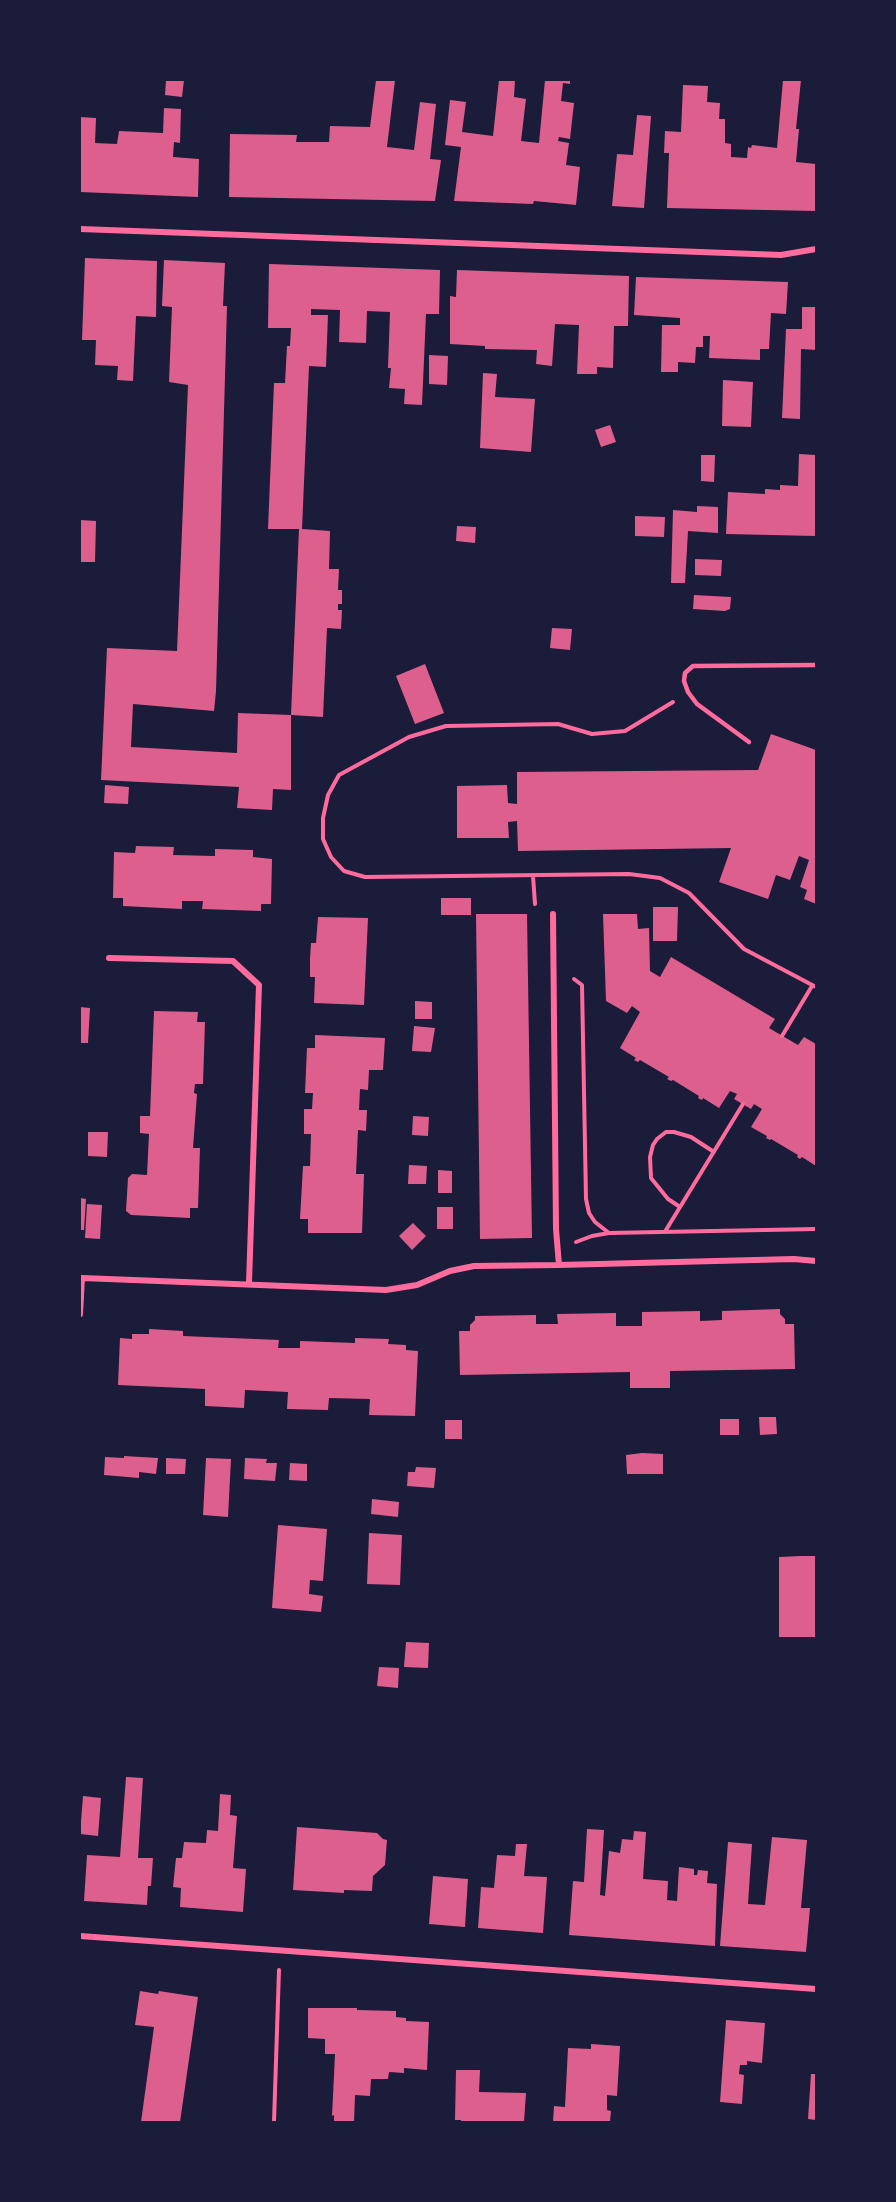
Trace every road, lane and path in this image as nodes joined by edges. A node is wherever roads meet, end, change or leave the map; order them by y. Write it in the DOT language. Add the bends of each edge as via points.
graph roads {
  1 [pos="80,230"];
  2 [pos="816,249"];
  3 [pos="816,665"];
  4 [pos="688,692"];
  5 [pos="749,742"];
  6 [pos="553,914"];
  7 [pos="109,958"];
  8 [pos="553,974"];
  9 [pos="814,986"];
  10 [pos="782,1036"];
  11 [pos="743,1104"];
  12 [pos="714,1152"];
  13 [pos="680,1207"];
  14 [pos="816,1229"];
  15 [pos="665,1231"];
  16 [pos="609,1233"];
  17 [pos="557,1249"];
  18 [pos="816,1261"];
  19 [pos="559,1266"];
  20 [pos="249,1283"];
  21 [pos="80,1314"];
  22 [pos="80,1936"];
  23 [pos="279,1950"];
  24 [pos="816,1989"];
  25 [pos="274,2122"];
  1 -- 2 [label="street" via="781,255"];
  3 -- 4 [label="lane" via="693,666 685,673"];
  4 -- 5 [label="lane" via="697,704"];
  4 -- 9 [label="path" via="625,731 592,734 558,724 446,726 409,737 339,776 328,795 323,818 324,839 331,856 344,871 364,877 629,874 660,878 689,893 744,949"];
  6 -- 8 [label="street"];
  7 -- 20 [label="street" via="233,961 259,985"];
  8 -- 16 [label="path" via="582,984 586,1199 595,1222"];
  8 -- 17 [label="street"];
  9 -- 10 [label="path"];
  11 -- 12 [label="path"];
  12 -- 13 [label="path"];
  12 -- 13 [label="path" via="691,1137 674,1132 666,1132 653,1145 651,1178"];
  13 -- 15 [label="path"];
  14 -- 15 [label="path"];
  15 -- 16 [label="path"];
  16 -- 17 [label="path"];
  17 -- 19 [label="street"];
  18 -- 19 [label="street"];
  19 -- 20 [label="street" via="474,1266 450,1270 417,1285 386,1290"];
  20 -- 21 [label="street" via="82,1278"];
  22 -- 23 [label="street"];
  23 -- 24 [label="street"];
  23 -- 25 [label="path"];
}
